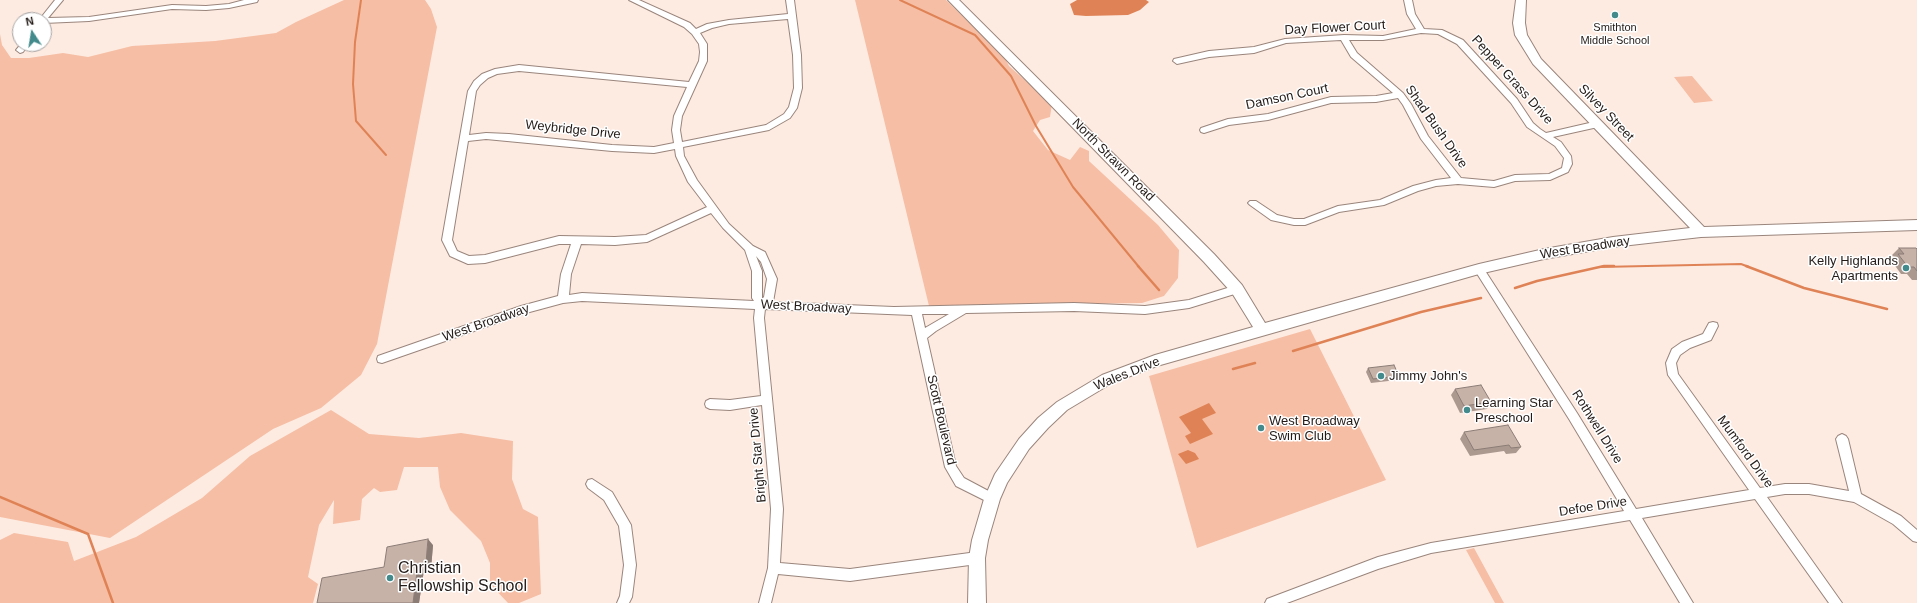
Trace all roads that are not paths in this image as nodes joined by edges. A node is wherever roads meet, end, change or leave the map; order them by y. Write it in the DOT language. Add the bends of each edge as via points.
graph roads {
  1 [pos="59,0"];
  2 [pos="254,0"];
  3 [pos="633,0"];
  4 [pos="790,0"];
  5 [pos="953,0"];
  6 [pos="1408,0"];
  7 [pos="1521,0"];
  8 [pos="49,12"];
  9 [pos="793,16"];
  10 [pos="52,20"];
  11 [pos="1421,31"];
  12 [pos="696,32"];
  13 [pos="1447,35"];
  14 [pos="1344,37"];
  15 [pos="1177,61"];
  16 [pos="691,85"];
  17 [pos="1400,95"];
  18 [pos="1598,124"];
  19 [pos="1204,130"];
  20 [pos="1544,136"];
  21 [pos="465,138"];
  22 [pos="678,146"];
  23 [pos="1458,181"];
  24 [pos="1252,203"];
  25 [pos="714,208"];
  26 [pos="1917,225"];
  27 [pos="1701,232"];
  28 [pos="577,240"];
  29 [pos="1479,269"];
  30 [pos="1237,289"];
  31 [pos="563,299"];
  32 [pos="761,304"];
  33 [pos="965,309"];
  34 [pos="916,310"];
  35 [pos="1713,326"];
  36 [pos="1262,330"];
  37 [pos="922,337"];
  38 [pos="382,359"];
  39 [pos="767,400"];
  40 [pos="710,404"];
  41 [pos="1842,439"];
  42 [pos="592,484"];
  43 [pos="1758,494"];
  44 [pos="1856,497"];
  45 [pos="992,499"];
  46 [pos="1633,514"];
  47 [pos="1917,537"];
  48 [pos="977,558"];
  49 [pos="774,568"];
  50 [pos="623,603"];
  51 [pos="765,603"];
  52 [pos="977,603"];
  53 [pos="1271,603"];
  54 [pos="1687,603"];
  55 [pos="1836,603"];
  1 -- 8 [label="street"];
  2 -- 10 [label="street" via="229,6 172,7 89,19"];
  3 -- 12 [label="street" via="687,25"];
  4 -- 9 [label="street, Weybridge Drive"];
  5 -- 30 [label="main road, North Strawn Road" via="1204,252"];
  6 -- 11 [label="street" via="1411,14"];
  7 -- 18 [label="main road, Silvey Street" via="1521,35 1530,52"];
  9 -- 12 [label="street" via="729,22"];
  9 -- 22 [label="street, Weybridge Drive" via="798,88 793,108 787,116 768,127 754,131"];
  11 -- 13 [label="street, Day Flower Court" via="1429,30"];
  11 -- 14 [label="street, Day Flower Court" via="1383,38"];
  12 -- 16 [label="street" via="703,44 704,52 703,61"];
  13 -- 20 [label="street, Pepper Grass Drive" via="1460,42 1514,101 1530,125"];
  14 -- 15 [label="street, Day Flower Court" via="1285,41 1254,50 1208,54"];
  14 -- 17 [label="street, Shad Bush Drive" via="1354,55"];
  16 -- 21 [label="street" via="519,68 495,72 485,76 472,91"];
  16 -- 22 [label="street" via="678,116"];
  17 -- 19 [label="street, Damson Court" via="1376,99 1330,100 1268,117 1228,122"];
  17 -- 23 [label="street, Shad Bush Drive" via="1424,137"];
  18 -- 20 [label="street"];
  18 -- 27 [label="main road, Silvey Street"];
  20 -- 23 [label="street, Pepper Grass Drive" via="1558,144 1568,158 1565,170 1559,174 1550,177 1515,178 1494,184"];
  21 -- 22 [label="street, Weybridge Drive" via="509,137 638,150"];
  21 -- 28 [label="street" via="447,240 453,253 468,260 486,259 559,240"];
  22 -- 25 [label="street" via="686,170"];
  23 -- 24 [label="street" via="1416,188 1382,203 1338,209 1305,222 1289,222 1274,218"];
  25 -- 28 [label="street" via="647,238 615,241"];
  25 -- 32 [label="street, Bright Star Drive" via="726,226 750,249 757,271 757,298"];
  26 -- 27 [label="main road, West Broadway"];
  27 -- 29 [label="main road, West Broadway" via="1613,242"];
  28 -- 31 [label="street" via="566,274"];
  29 -- 36 [label="main road, West Broadway"];
  29 -- 46 [label="street, Rothwell Drive"];
  30 -- 33 [label="street, West Broadway" via="1189,304 1145,310 1074,307"];
  30 -- 36 [label="main road, North Strawn Road"];
  31 -- 32 [label="street, West Broadway" via="594,297"];
  31 -- 38 [label="street, West Broadway" via="525,309"];
  32 -- 34 [label="street, West Broadway"];
  32 -- 39 [label="street, Bright Star Drive" via="759,318"];
  33 -- 34 [label="street, West Broadway"];
  33 -- 37 [label="street" via="932,328"];
  34 -- 37 [label="street, Scott Boulevard"];
  35 -- 43 [label="street, Mumford Drive" via="1707,337 1676,352 1671,363 1673,375"];
  36 -- 45 [label="main road, Wales Drive" via="1154,361 1107,379 1082,393 1057,410 1024,444 1001,479"];
  37 -- 45 [label="street, Scott Boulevard" via="951,467 960,482"];
  39 -- 40 [label="street" via="730,405"];
  39 -- 49 [label="street, Bright Star Drive" via="777,509"];
  41 -- 44 [label="street"];
  42 -- 50 [label="street" via="608,496 625,525 630,565"];
  43 -- 44 [label="street, Defoe Drive" via="1785,489 1809,489"];
  43 -- 46 [label="street, Defoe Drive"];
  43 -- 55 [label="street, Mumford Drive"];
  44 -- 47 [label="street, Defoe Drive" via="1897,520"];
  45 -- 48 [label="main road" via="984,522"];
  46 -- 53 [label="street, Defoe Drive" via="1431,548 1378,563"];
  46 -- 54 [label="street, Rothwell Drive"];
  48 -- 49 [label="street" via="850,575"];
  48 -- 52 [label="main road"];
  49 -- 51 [label="street, Bright Star Drive"];
}
